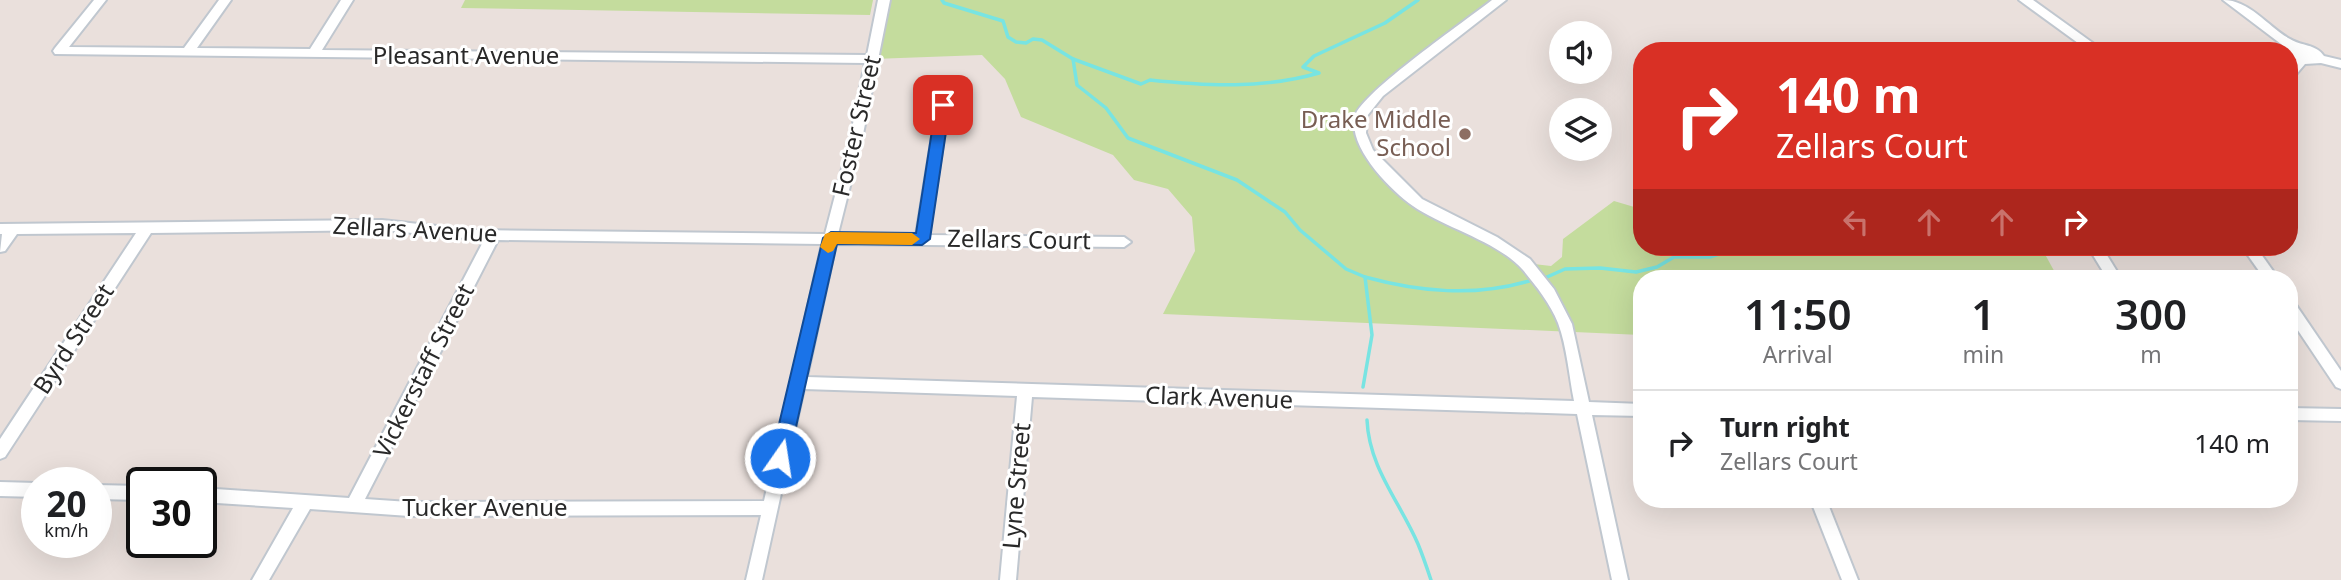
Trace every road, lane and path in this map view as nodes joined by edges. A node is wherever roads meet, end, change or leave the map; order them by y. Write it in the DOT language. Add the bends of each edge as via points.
graph roads {
  1 [pos="100,0"];
  2 [pos="225,0"];
  3 [pos="347,0"];
  4 [pos="884,0"];
  5 [pos="1500,0"];
  6 [pos="2025,0"];
  7 [pos="2229,0"];
  8 [pos="2085,42"];
  9 [pos="2286,42"];
  10 [pos="2298,46"];
  11 [pos="188,52"];
  12 [pos="313,54"];
  13 [pos="2298,56"];
  14 [pos="873,59"];
  15 [pos="2302,59"];
  16 [pos="2320,59"];
  17 [pos="2298,64"];
  18 [pos="2341,64"];
  19 [pos="943,105"];
  20 [pos="147,227"];
  21 [pos="7,229"];
  22 [pos="494,235"];
  23 [pos="831,238"];
  24 [pos="922,239"];
  25 [pos="1124,242"];
  26 [pos="0,247"];
  27 [pos="2298,319"];
  28 [pos="797,383"];
  29 [pos="2341,383"];
  30 [pos="1025,392"];
  31 [pos="1584,409"];
  32 [pos="1633,410"];
  33 [pos="2298,414"];
  34 [pos="2341,415"];
  35 [pos="0,452"];
  36 [pos="0,489"];
  37 [pos="21,490"];
  38 [pos="217,496"];
  39 [pos="305,503"];
  40 [pos="353,506"];
  41 [pos="769,508"];
  42 [pos="1822,508"];
  43 [pos="260,580"];
  44 [pos="754,580"];
  45 [pos="1008,580"];
  46 [pos="1620,580"];
  47 [pos="1850,580"];
  1 -- 11 [label="street, Pleasant Avenue" via="59,51"];
  2 -- 11 [label="street"];
  3 -- 12 [label="street"];
  4 -- 14 [label="street, Foster Street"];
  5 -- 31 [label="street" via="1379,93 1361,115 1360,133 1368,152 1417,202 1525,263 1549,293 1565,324"];
  6 -- 8 [label="street"];
  7 -- 9 [label="street"];
  10 -- 16 [label="street"];
  11 -- 12 [label="street, Pleasant Avenue"];
  12 -- 14 [label="street, Pleasant Avenue"];
  13 -- 15 [label="street"];
  14 -- 23 [label="street, Foster Street"];
  15 -- 16 [label="street"];
  15 -- 17 [label="street"];
  16 -- 18 [label="street"];
  19 -- 24 [label="street"];
  20 -- 21 [label="street, Zellars Avenue"];
  20 -- 22 [label="street, Zellars Avenue" via="382,225"];
  20 -- 35 [label="street, Byrd Street"];
  21 -- 26 [label="street"];
  22 -- 23 [label="street, Zellars Avenue"];
  22 -- 40 [label="street, Vickerstaff Street"];
  23 -- 24 [label="street, Zellars Court"];
  23 -- 28 [label="street, Foster Street"];
  24 -- 25 [label="street, Zellars Court"];
  27 -- 29 [label="street"];
  28 -- 30 [label="street, Clark Avenue"];
  28 -- 41 [label="street, Foster Street"];
  30 -- 31 [label="street, Clark Avenue"];
  30 -- 45 [label="street, Lyne Street"];
  31 -- 32 [label="street, Clark Avenue"];
  31 -- 46 [label="street"];
  33 -- 34 [label="street"];
  36 -- 37 [label="street"];
  38 -- 39 [label="street, Tucker Avenue"];
  39 -- 40 [label="street, Tucker Avenue"];
  39 -- 43 [label="street"];
  40 -- 41 [label="street, Tucker Avenue"];
  41 -- 44 [label="street, Foster Street"];
  42 -- 47 [label="street"];
}
